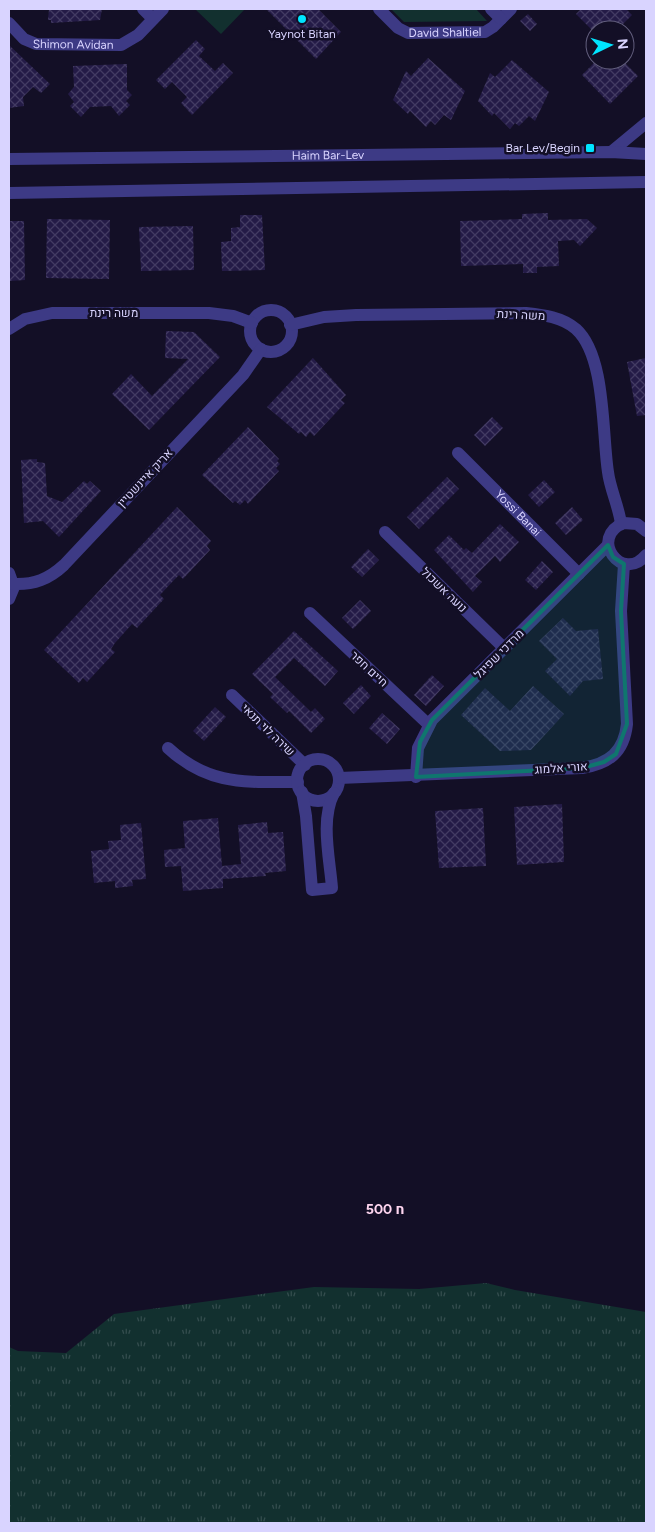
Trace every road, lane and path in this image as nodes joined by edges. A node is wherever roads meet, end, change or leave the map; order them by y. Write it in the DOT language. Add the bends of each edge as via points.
graph roads {
  1 [pos="143,9"];
  2 [pos="163,9"];
  3 [pos="379,9"];
  4 [pos="491,9"];
  5 [pos="511,9"];
  6 [pos="153,19"];
  7 [pos="501,19"];
  8 [pos="9,23"];
  9 [pos="646,123"];
  10 [pos="611,152"];
  11 [pos="646,154"];
  12 [pos="9,159"];
  13 [pos="646,182"];
  14 [pos="9,193"];
  15 [pos="252,323"];
  16 [pos="290,326"];
  17 [pos="9,329"];
  18 [pos="261,349"];
  19 [pos="458,453"];
  20 [pos="621,524"];
  21 [pos="646,530"];
  22 [pos="385,532"];
  23 [pos="608,545"];
  24 [pos="645,557"];
  25 [pos="624,564"];
  26 [pos="579,574"];
  27 [pos="11,578"];
  28 [pos="9,599"];
  29 [pos="310,613"];
  30 [pos="504,648"];
  31 [pos="232,695"];
  32 [pos="429,725"];
  33 [pos="168,748"];
  34 [pos="305,765"];
  35 [pos="416,777"];
  36 [pos="339,778"];
  37 [pos="300,787"];
  38 [pos="334,794"];
  1 -- 6 [label="street"];
  2 -- 6 [label="street, Shimon Avidan"];
  3 -- 7 [label="street, David Shaltiel" via="398,28 413,34 480,33 491,29"];
  4 -- 7 [label="street"];
  5 -- 7 [label="street, David Shaltiel"];
  6 -- 8 [label="street, Shimon Avidan" via="136,38 111,46 36,44 24,39"];
  9 -- 10 [label="street"];
  10 -- 11 [label="street, Haim Bar-Lev"];
  10 -- 12 [label="street, Haim Bar-Lev"];
  13 -- 14 [label="street"];
  15 -- 16 [label="street" via="260,313 272,310 284,315"];
  15 -- 17 [label="street, משה רינת" via="213,313 52,312 25,318"];
  15 -- 18 [label="street" via="251,336"];
  16 -- 18 [label="street" via="290,336 284,346 272,351"];
  16 -- 20 [label="street, משה רינת" via="324,318 366,314 526,313 567,322 583,337 593,358 608,473"];
  18 -- 27 [label="street, אריק איינשטיין" via="243,375 64,565 27,585"];
  19 -- 26 [label="street, Yossi Banai"];
  20 -- 21 [label="street" via="634,523"];
  20 -- 23 [label="street, מרדכי שפיגל" via="611,532"];
  22 -- 30 [label="street, נועה אשכול"];
  23 -- 25 [label="street" via="614,557"];
  23 -- 26 [label="street, מרדכי שפיגל"];
  24 -- 25 [label="street" via="634,564"];
  25 -- 35 [label="street, אורי אלמוג" via="621,611 627,724 624,742 616,754 604,762 582,768"];
  26 -- 30 [label="street, מרדכי שפיגל"];
  27 -- 28 [label="street"];
  29 -- 32 [label="street, חיים חפר"];
  30 -- 32 [label="street, מרדכי שפיגל"];
  31 -- 34 [label="street, שירה לוי תנאי"];
  32 -- 35 [label="street, מרדכי שפיגל" via="418,748"];
  33 -- 37 [label="street" via="196,768 220,779"];
  34 -- 36 [label="street" via="316,760 326,761 336,769"];
  34 -- 37 [label="street" via="299,772"];
  35 -- 36 [label="street, אורי אלמוג"];
  36 -- 38 [label="street"];
  37 -- 38 [label="street" via="308,798 317,801"];
  37 -- 38 [label="street" via="306,816 312,890 332,888 328,822"];
}
